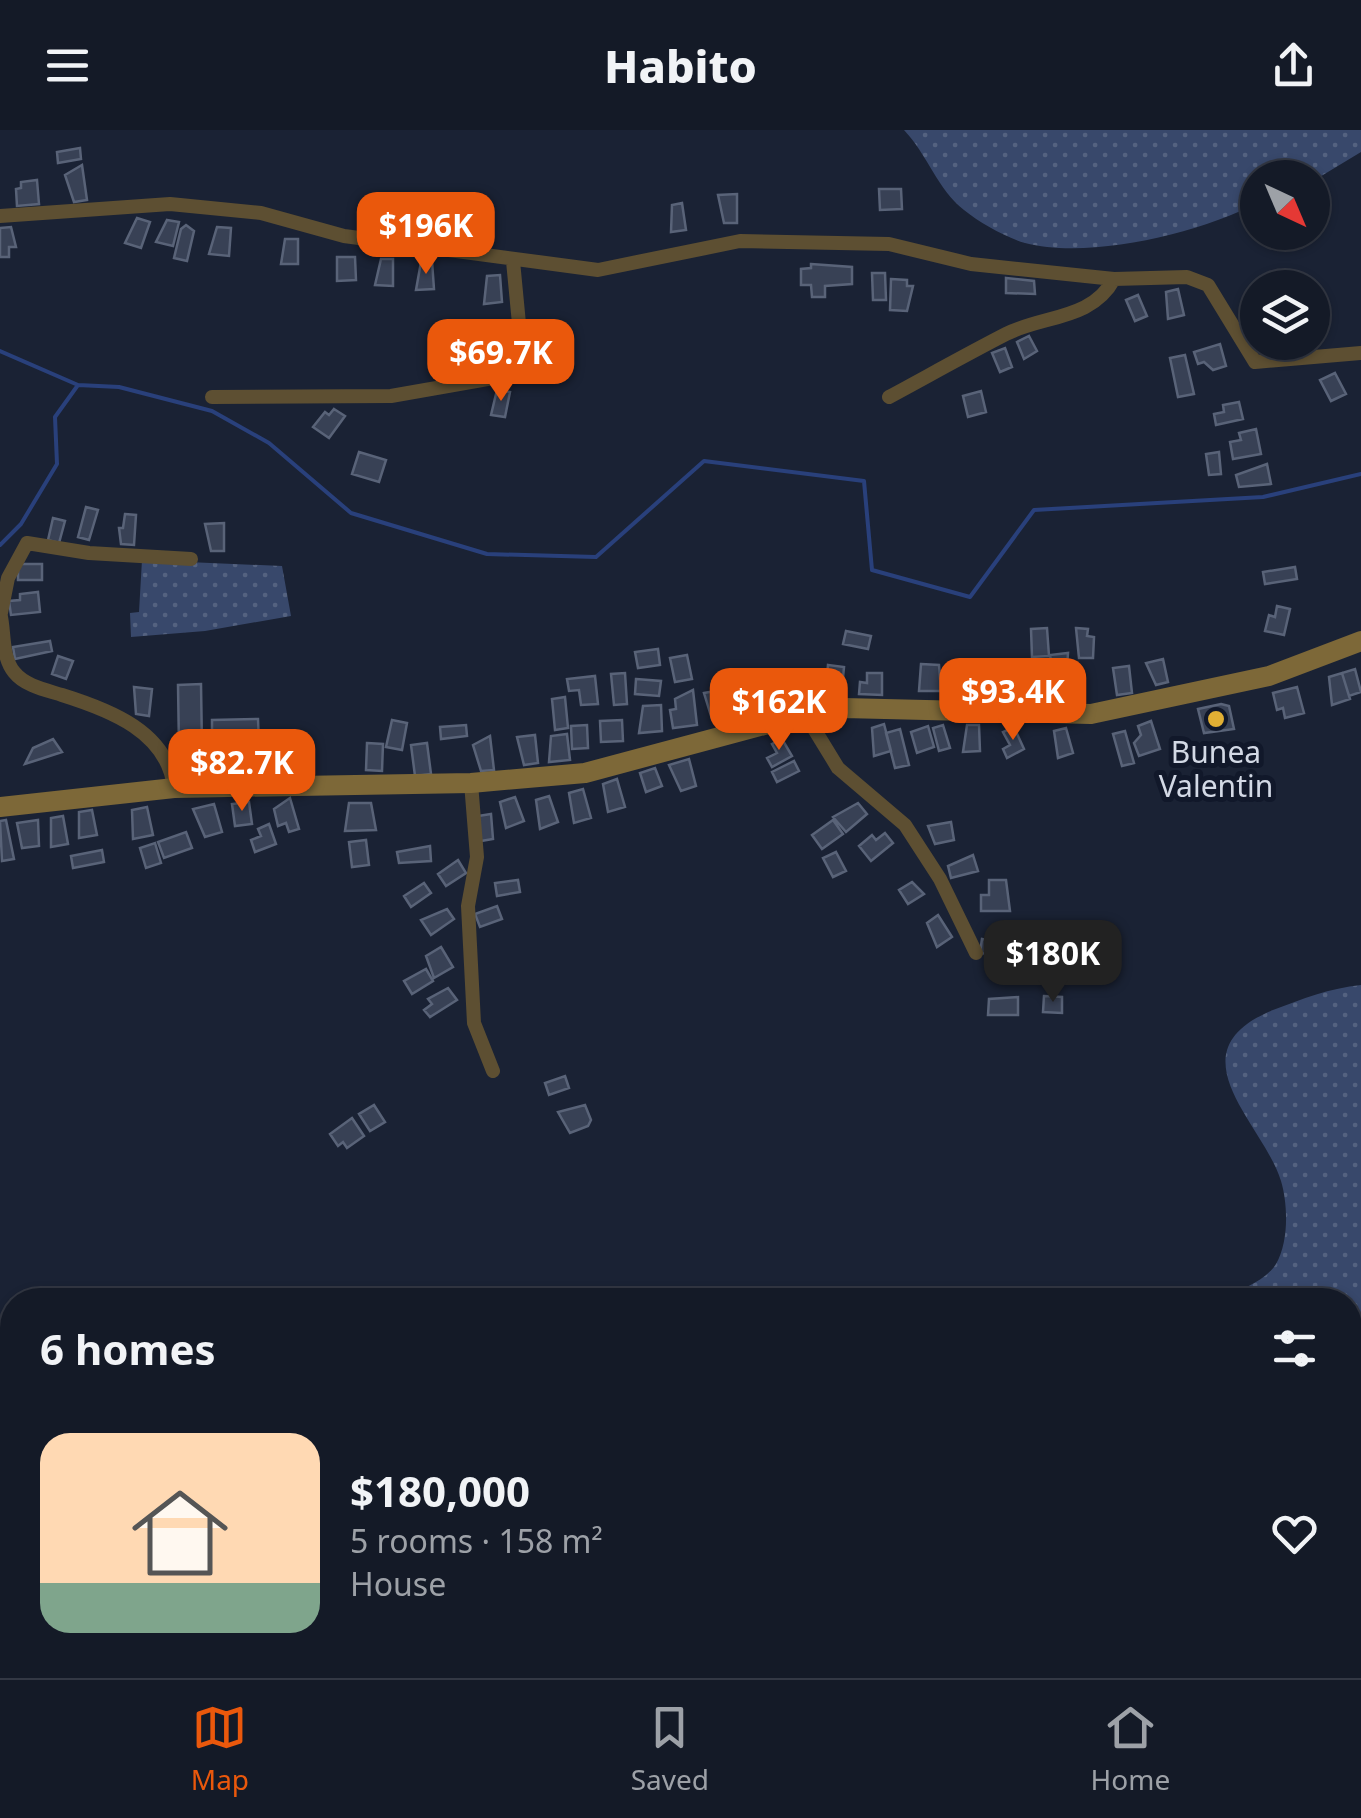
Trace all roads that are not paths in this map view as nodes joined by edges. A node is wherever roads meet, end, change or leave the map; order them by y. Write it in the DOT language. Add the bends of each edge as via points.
graph roads {
  1 [pos="0,216"];
  2 [pos="513,262"];
  3 [pos="1114,279"];
  4 [pos="1361,353"];
  5 [pos="889,397"];
  6 [pos="212,398"];
  7 [pos="191,559"];
  8 [pos="0,613"];
  9 [pos="1361,641"];
  10 [pos="806,714"];
  11 [pos="471,783"];
  12 [pos="174,788"];
  13 [pos="0,807"];
  14 [pos="976,953"];
  15 [pos="493,1071"];
  1 -- 2 [label="street" via="170,204 261,213 344,236"];
  2 -- 3 [label="street" via="598,270 740,241 889,244 970,264"];
  2 -- 6 [label="street" via="522,355 511,374 391,396"];
  3 -- 4 [label="street" via="1187,276 1208,284 1256,362"];
  3 -- 5 [label="street" via="1105,296 1084,308 1012,331"];
  7 -- 8 [label="street" via="27,543 8,578"];
  8 -- 12 [label="street" via="15,674 134,725 173,772"];
  9 -- 10 [label="main road" via="1269,676 1092,714 844,708"];
  10 -- 11 [label="main road" via="585,773"];
  10 -- 14 [label="street" via="838,768 905,824"];
  11 -- 12 [label="main road"];
  11 -- 15 [label="street" via="477,857 468,906 474,1023"];
  12 -- 13 [label="main road"];
}
